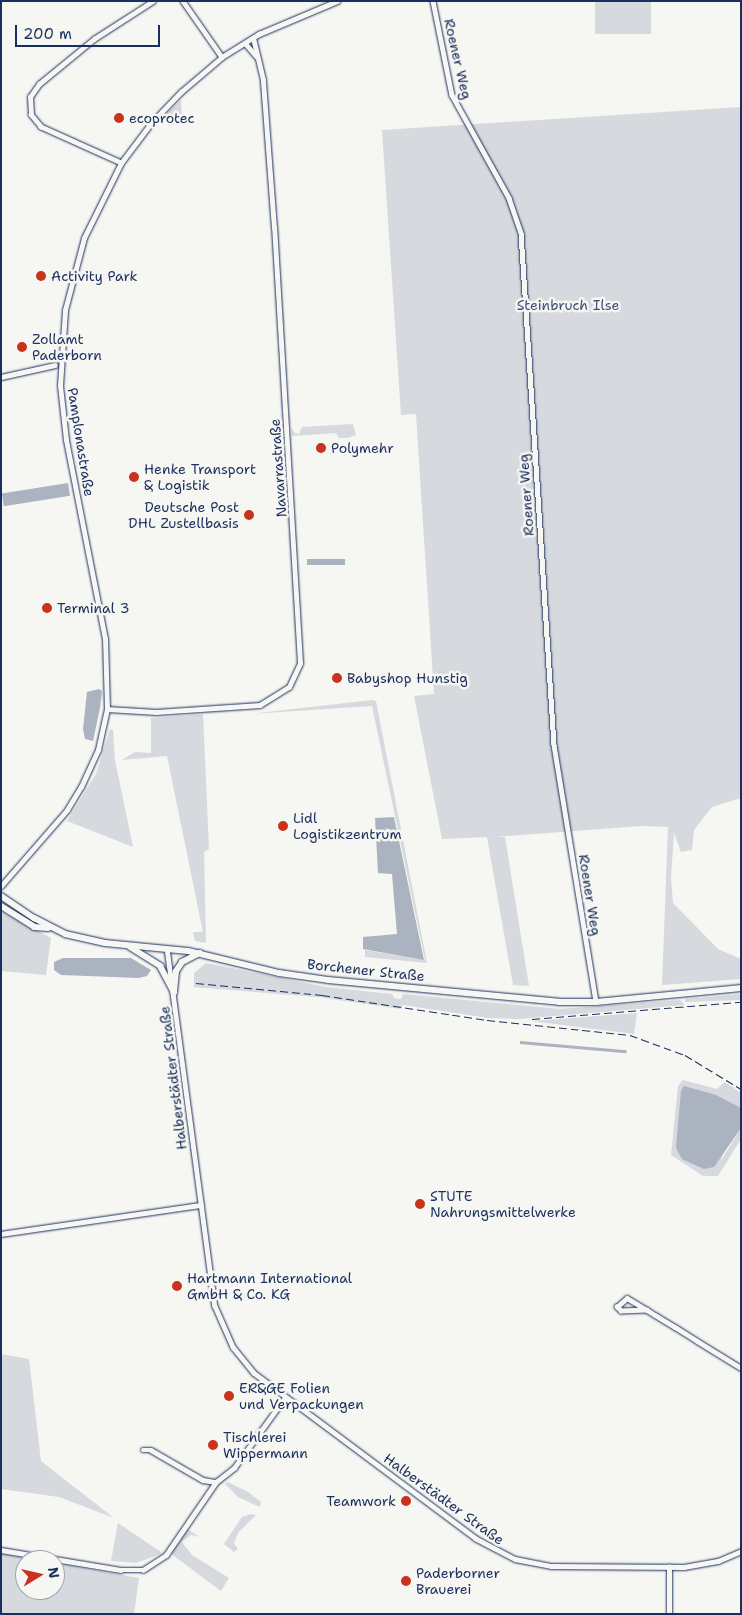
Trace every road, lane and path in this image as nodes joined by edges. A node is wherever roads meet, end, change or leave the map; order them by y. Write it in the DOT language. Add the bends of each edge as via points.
graph roads {
  1 [pos="153,1"];
  2 [pos="183,1"];
  3 [pos="433,1"];
  4 [pos="334,2"];
  5 [pos="253,38"];
  6 [pos="245,43"];
  7 [pos="222,57"];
  8 [pos="257,58"];
  9 [pos="122,163"];
  10 [pos="55,365"];
  11 [pos="2,376"];
  12 [pos="107,709"];
  13 [pos="1,886"];
  14 [pos="1,896"];
  15 [pos="1,906"];
  16 [pos="51,928"];
  17 [pos="127,945"];
  18 [pos="167,948"];
  19 [pos="200,953"];
  20 [pos="741,988"];
  21 [pos="174,992"];
  22 [pos="596,1002"];
  23 [pos="201,1205"];
  24 [pos="1,1234"];
  25 [pos="647,1310"];
  26 [pos="741,1368"];
  27 [pos="284,1399"];
  28 [pos="143,1450"];
  29 [pos="216,1482"];
  30 [pos="1,1550"];
  31 [pos="741,1551"];
  32 [pos="669,1567"];
  33 [pos="669,1614"];
  1 -- 9 [label="street" via="94,39 39,84 30,97 31,115 41,127"];
  2 -- 7 [label="street"];
  3 -- 22 [label="street, Roener Weg" via="452,95 509,198 521,233 554,745"];
  4 -- 5 [label="street, Pamplonastraße" via="288,19"];
  5 -- 6 [label="street, Pamplonastraße"];
  5 -- 8 [label="street, Navarrastraße"];
  6 -- 7 [label="street, Pamplonastraße"];
  6 -- 8 [label="street, Navarrastraße"];
  7 -- 9 [label="street, Pamplonastraße" via="166,106"];
  8 -- 12 [label="street, Navarrastraße" via="263,80 274,228 300,663 289,688 260,705 156,712"];
  9 -- 12 [label="street, Pamplonastraße" via="94,214 80,249 65,310 60,359 64,428 105,639"];
  10 -- 11 [label="street"];
  12 -- 13 [label="street, Pamplonastraße" via="98,750 81,787 67,810"];
  14 -- 16 [label="main road, Borchener Straße"];
  15 -- 16 [label="main road" via="34,926"];
  16 -- 17 [label="main road, Borchener Straße" via="105,943"];
  17 -- 18 [label="main road, Borchener Straße"];
  17 -- 21 [label="main road" via="160,966"];
  18 -- 19 [label="main road, Borchener Straße"];
  18 -- 21 [label="street, Halberstädter Straße"];
  19 -- 21 [label="main road" via="182,962 176,971"];
  19 -- 22 [label="main road, Borchener Straße" via="279,973 328,980 559,1002"];
  20 -- 22 [label="main road, Borchener Straße"];
  21 -- 23 [label="street, Halberstädter Straße"];
  23 -- 24 [label="street"];
  23 -- 27 [label="street, Halberstädter Straße" via="212,1292 221,1322 245,1364"];
  25 -- 25 [label="street" via="627,1298 617,1307 621,1311"];
  25 -- 26 [label="street"];
  27 -- 29 [label="street" via="231,1471"];
  27 -- 32 [label="street, Halberstädter Straße" via="501,1554 543,1565"];
  28 -- 29 [label="street" via="151,1450 202,1480"];
  29 -- 30 [label="street" via="166,1555 143,1570 120,1570"];
  31 -- 32 [label="street, Halberstädter Straße" via="710,1563"];
  32 -- 33 [label="street"];
}
